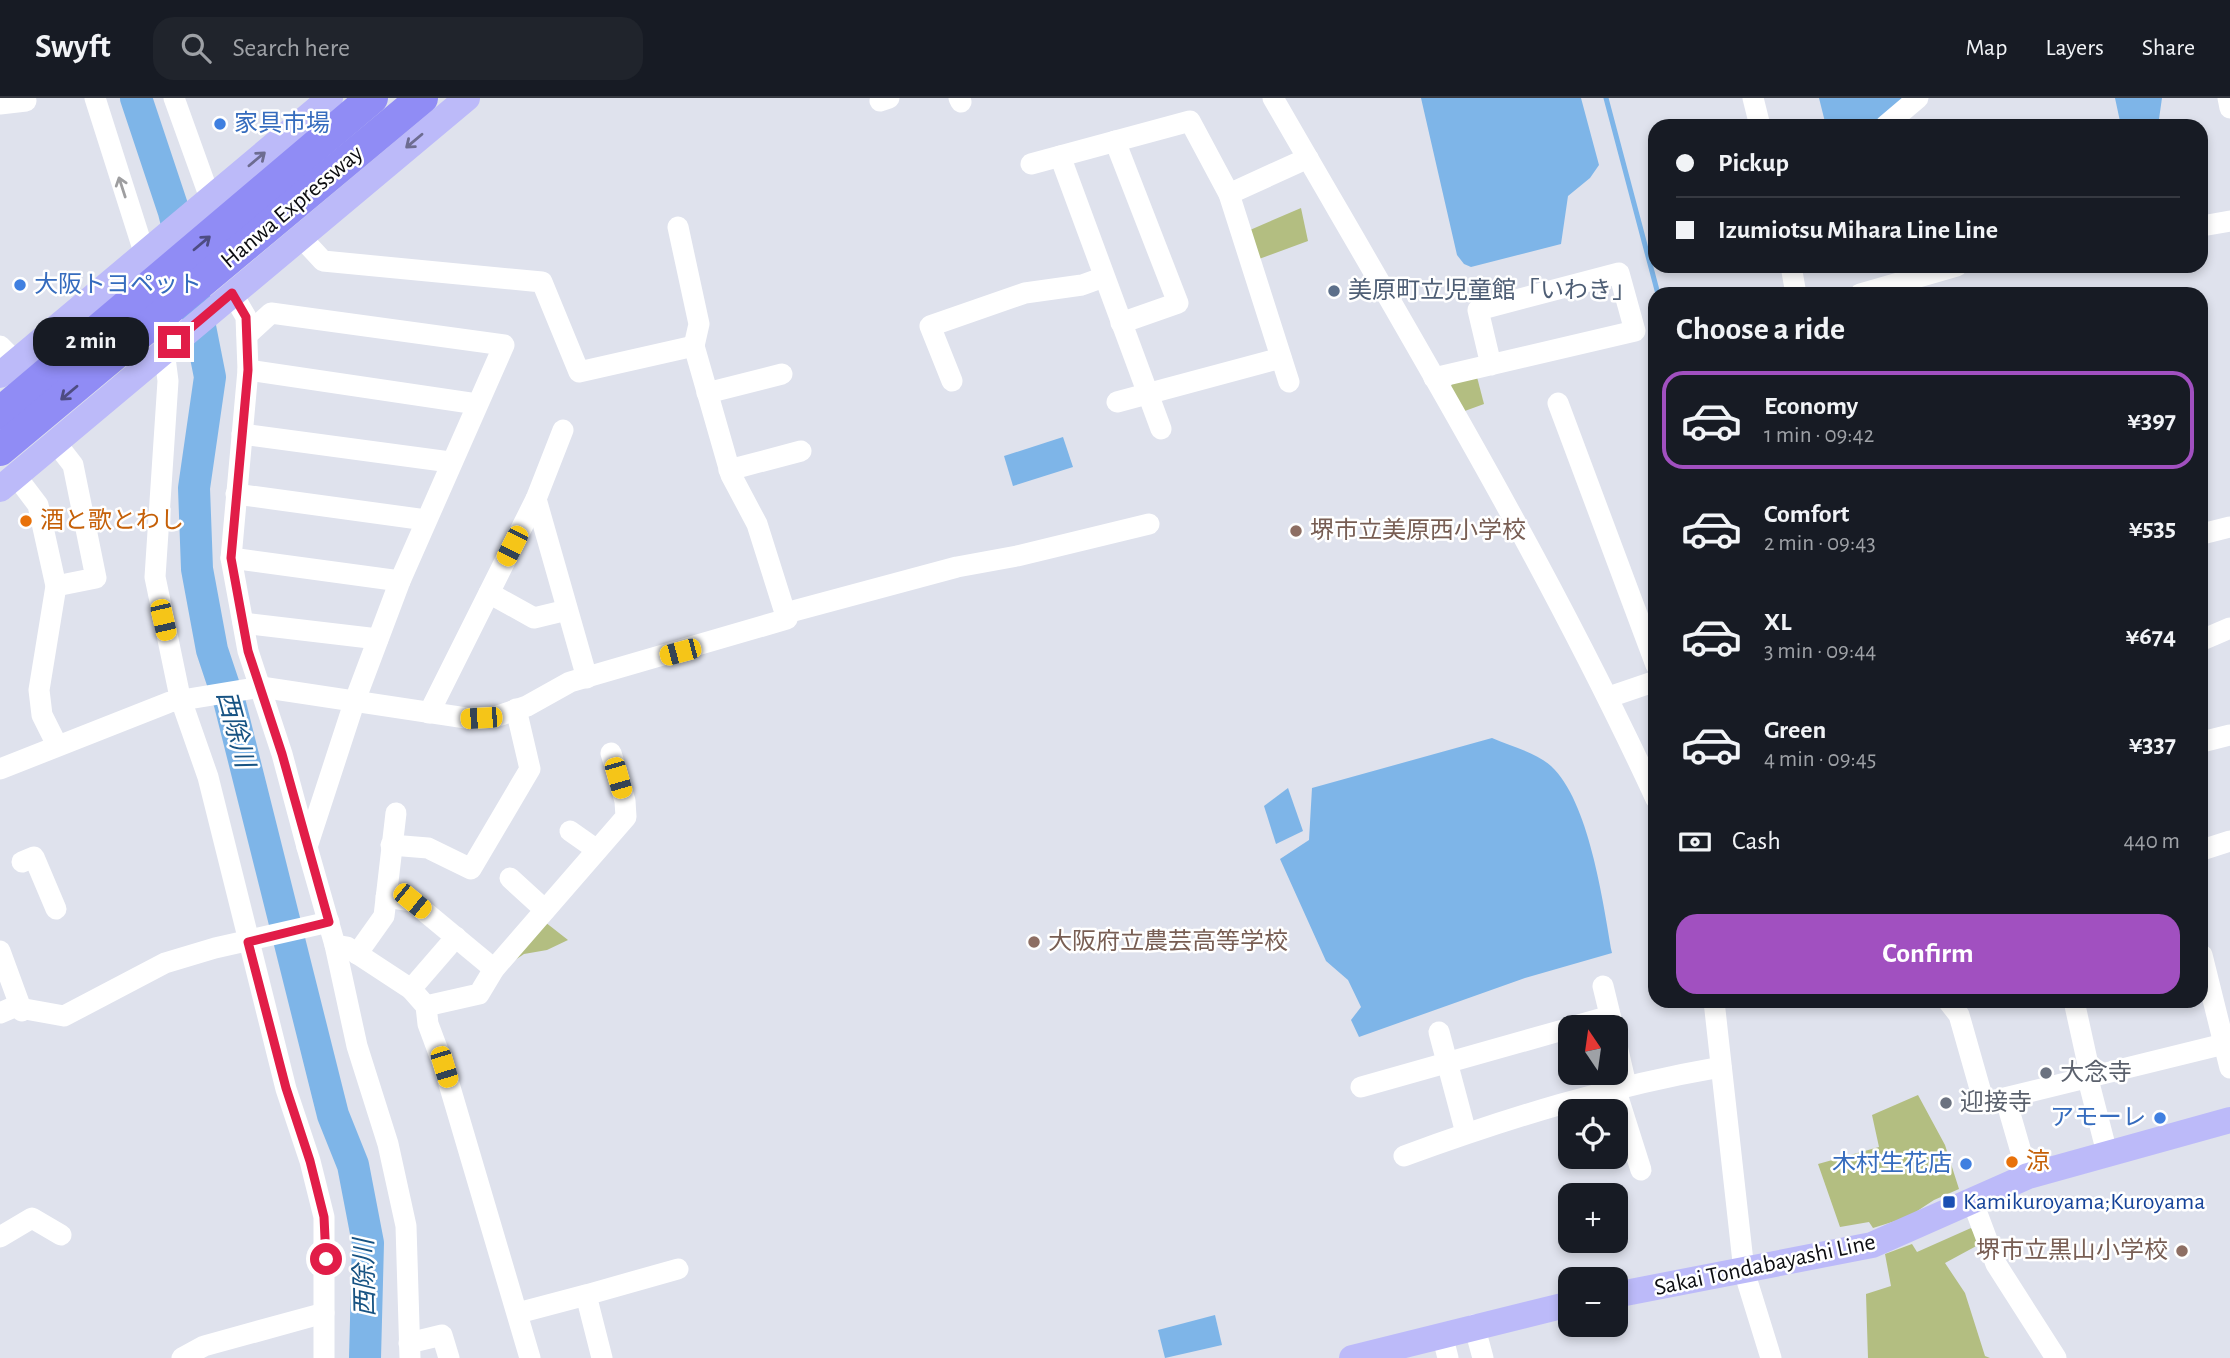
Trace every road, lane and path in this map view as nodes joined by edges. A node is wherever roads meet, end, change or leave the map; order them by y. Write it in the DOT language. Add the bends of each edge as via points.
graph roads {
  1 [pos="95,98"];
  2 [pos="174,98"];
  3 [pos="330,98"];
  4 [pos="372,98"];
  5 [pos="467,98"];
  6 [pos="1273,98"];
  7 [pos="1753,98"];
  8 [pos="1918,98"];
  9 [pos="2228,98"];
  10 [pos="26,101"];
  11 [pos="0,104"];
  12 [pos="430,105"];
  13 [pos="2230,108"];
  14 [pos="1758,119"];
  15 [pos="1893,119"];
  16 [pos="1115,141"];
  17 [pos="1060,156"];
  18 [pos="1308,158"];
  19 [pos="1031,164"];
  20 [pos="1229,194"];
  21 [pos="207,201"];
  22 [pos="2230,221"];
  23 [pos="2208,225"];
  24 [pos="678,227"];
  25 [pos="300,236"];
  26 [pos="146,250"];
  27 [pos="1933,273"];
  28 [pos="1104,277"];
  29 [pos="1884,287"];
  30 [pos="230,295"];
  31 [pos="1121,323"];
  32 [pos="247,335"];
  33 [pos="169,346"];
  34 [pos="694,346"];
  35 [pos="1281,358"];
  36 [pos="5,361"];
  37 [pos="1491,366"];
  38 [pos="248,370"];
  39 [pos="782,374"];
  40 [pos="1434,379"];
  41 [pos="952,381"];
  42 [pos="1289,382"];
  43 [pos="708,393"];
  44 [pos="1148,395"];
  45 [pos="1117,402"];
  46 [pos="1558,403"];
  47 [pos="477,404"];
  48 [pos="0,413"];
  49 [pos="1161,429"];
  50 [pos="563,430"];
  51 [pos="242,434"];
  52 [pos="56,443"];
  53 [pos="801,451"];
  54 [pos="450,462"];
  55 [pos="5,471"];
  56 [pos="729,471"];
  57 [pos="236,494"];
  58 [pos="536,499"];
  59 [pos="426,520"];
  60 [pos="1149,524"];
  61 [pos="2230,527"];
  62 [pos="2208,532"];
  63 [pos="231,558"];
  64 [pos="400,581"];
  65 [pos="56,586"];
  66 [pos="489,593"];
  67 [pos="567,610"];
  68 [pos="786,613"];
  69 [pos="243,623"];
  70 [pos="2230,628"];
  71 [pos="2208,637"];
  72 [pos="377,639"];
  73 [pos="1648,644"];
  74 [pos="586,678"];
  75 [pos="1648,684"];
  76 [pos="261,687"];
  77 [pos="1609,697"];
  78 [pos="181,699"];
  79 [pos="354,703"];
  80 [pos="516,709"];
  81 [pos="429,713"];
  82 [pos="2230,735"];
  83 [pos="2208,741"];
  84 [pos="57,744"];
  85 [pos="611,754"];
  86 [pos="0,769"];
  87 [pos="1648,782"];
  88 [pos="396,813"];
  89 [pos="570,831"];
  90 [pos="2230,841"];
  91 [pos="391,845"];
  92 [pos="307,848"];
  93 [pos="2208,848"];
  94 [pos="597,850"];
  95 [pos="22,862"];
  96 [pos="510,878"];
  97 [pos="386,897"];
  98 [pos="56,909"];
  99 [pos="545,910"];
  100 [pos="328,922"];
  101 [pos="456,937"];
  102 [pos="249,942"];
  103 [pos="335,946"];
  104 [pos="0,951"];
  105 [pos="357,954"];
  106 [pos="494,969"];
  107 [pos="2208,979"];
  108 [pos="1603,986"];
  109 [pos="411,989"];
  110 [pos="426,1006"];
  111 [pos="1715,1008"];
  112 [pos="1954,1008"];
  113 [pos="2076,1008"];
  114 [pos="22,1011"];
  115 [pos="0,1013"];
  116 [pos="1610,1015"];
  117 [pos="1558,1031"];
  118 [pos="1439,1032"];
  119 [pos="2224,1044"];
  120 [pos="1448,1063"];
  121 [pos="1721,1067"];
  122 [pos="2230,1068"];
  123 [pos="2088,1079"];
  124 [pos="1621,1086"];
  125 [pos="1361,1087"];
  126 [pos="2006,1100"];
  127 [pos="2230,1120"];
  128 [pos="1466,1133"];
  129 [pos="2107,1153"];
  130 [pos="1404,1156"];
  131 [pos="1641,1170"];
  132 [pos="2028,1176"];
  133 [pos="1972,1200"];
  134 [pos="61,1235"];
  135 [pos="0,1237"];
  136 [pos="678,1269"];
  137 [pos="1744,1271"];
  138 [pos="1628,1293"];
  139 [pos="586,1295"];
  140 [pos="1558,1307"];
  141 [pos="324,1313"];
  142 [pos="518,1314"];
  143 [pos="1474,1325"];
  144 [pos="1445,1346"];
  145 [pos="409,1350"];
  146 [pos="182,1358"];
  147 [pos="324,1358"];
  148 [pos="449,1358"];
  149 [pos="530,1358"];
  150 [pos="602,1358"];
  151 [pos="1352,1358"];
  152 [pos="1483,1358"];
  153 [pos="1771,1358"];
  154 [pos="2056,1358"];
  26 -- 1 [label="street, one-way"];
  2 -- 21 [label="street"];
  21 -- 3 [label="main road, one-way"];
  48 -- 4 [label="highway, Hanwa Expressway, one-way"];
  5 -- 12 [label="main road"];
  6 -- 18 [label="street"];
  7 -- 14 [label="street"];
  8 -- 15 [label="street"];
  9 -- 13 [label="street"];
  10 -- 11 [label="street"];
  12 -- 25 [label="main road, one-way"];
  12 -- 55 [label="highway, Hanwa Expressway, one-way"];
  16 -- 17 [label="street"];
  16 -- 20 [label="street" via="1190,121"];
  16 -- 31 [label="street" via="1178,303"];
  17 -- 19 [label="street"];
  17 -- 28 [label="street"];
  18 -- 20 [label="street"];
  18 -- 40 [label="street"];
  20 -- 35 [label="street"];
  21 -- 26 [label="main road"];
  22 -- 23 [label="street"];
  24 -- 34 [label="street" via="699,324"];
  25 -- 30 [label="main road"];
  25 -- 34 [label="street" via="323,261 542,282 579,372"];
  26 -- 36 [label="main road"];
  27 -- 29 [label="street"];
  28 -- 31 [label="street"];
  28 -- 41 [label="street" via="1025,293 930,326"];
  30 -- 32 [label="street" via="246,317"];
  30 -- 33 [label="main road"];
  31 -- 44 [label="street"];
  32 -- 38 [label="street"];
  32 -- 47 [label="street" via="271,313 504,345"];
  33 -- 52 [label="main road"];
  33 -- 78 [label="street" via="155,577"];
  34 -- 43 [label="street"];
  35 -- 42 [label="street"];
  35 -- 44 [label="street"];
  37 -- 37 [label="street" via="1478,310 1619,273 1635,331"];
  37 -- 40 [label="street"];
  38 -- 47 [label="street"];
  38 -- 51 [label="street"];
  39 -- 43 [label="street"];
  40 -- 77 [label="street"];
  43 -- 56 [label="street"];
  44 -- 45 [label="street"];
  44 -- 49 [label="street"];
  46 -- 73 [label="street"];
  47 -- 54 [label="street"];
  50 -- 58 [label="street"];
  51 -- 54 [label="street"];
  51 -- 57 [label="street"];
  52 -- 55 [label="main road"];
  52 -- 65 [label="street" via="74,465 96,579"];
  53 -- 56 [label="street"];
  54 -- 59 [label="street"];
  55 -- 65 [label="street" via="38,505"];
  56 -- 68 [label="street" via="757,524"];
  57 -- 59 [label="street"];
  57 -- 63 [label="street"];
  58 -- 66 [label="street"];
  58 -- 67 [label="street"];
  59 -- 64 [label="street"];
  60 -- 68 [label="street" via="957,567"];
  61 -- 62 [label="street"];
  63 -- 64 [label="street"];
  63 -- 69 [label="street"];
  64 -- 72 [label="street"];
  65 -- 84 [label="street" via="39,690 42,715"];
  66 -- 67 [label="street" via="534,618"];
  66 -- 81 [label="street"];
  67 -- 74 [label="street"];
  68 -- 74 [label="street" via="787,619"];
  69 -- 72 [label="street"];
  69 -- 76 [label="street"];
  70 -- 71 [label="street"];
  72 -- 79 [label="street"];
  74 -- 80 [label="street"];
  75 -- 77 [label="street"];
  76 -- 78 [label="street"];
  76 -- 79 [label="street"];
  76 -- 92 [label="street"];
  77 -- 87 [label="street"];
  78 -- 84 [label="street"];
  78 -- 102 [label="street" via="208,777"];
  79 -- 81 [label="street"];
  79 -- 92 [label="street"];
  80 -- 81 [label="street" via="495,717"];
  80 -- 91 [label="street" via="530,769 471,869 428,848"];
  82 -- 83 [label="street"];
  84 -- 86 [label="street"];
  85 -- 94 [label="street" via="626,817"];
  88 -- 91 [label="street"];
  89 -- 94 [label="street"];
  90 -- 93 [label="street"];
  91 -- 97 [label="street"];
  92 -- 100 [label="street"];
  94 -- 99 [label="street"];
  95 -- 98 [label="street" via="34,857"];
  96 -- 99 [label="street"];
  97 -- 101 [label="street" via="412,901"];
  97 -- 105 [label="street" via="384,916"];
  99 -- 106 [label="street"];
  100 -- 102 [label="street"];
  100 -- 103 [label="street"];
  101 -- 106 [label="street"];
  101 -- 109 [label="street"];
  102 -- 114 [label="street" via="166,963 64,1016"];
  102 -- 141 [label="street" via="324,1217"];
  103 -- 105 [label="street"];
  103 -- 145 [label="street" via="406,1226"];
  104 -- 114 [label="street"];
  105 -- 109 [label="street"];
  106 -- 110 [label="street" via="479,994"];
  107 -- 119 [label="street"];
  108 -- 116 [label="street"];
  109 -- 110 [label="street"];
  110 -- 142 [label="street"];
  111 -- 121 [label="street"];
  112 -- 126 [label="street" via="1984,1103"];
  113 -- 123 [label="street"];
  114 -- 115 [label="street" via="14,1007"];
  117 -- 120 [label="street"];
  118 -- 120 [label="street"];
  119 -- 122 [label="street"];
  119 -- 123 [label="street"];
  120 -- 125 [label="street"];
  120 -- 128 [label="street"];
  121 -- 124 [label="street"];
  121 -- 137 [label="street"];
  123 -- 126 [label="street"];
  123 -- 129 [label="street"];
  124 -- 128 [label="street"];
  124 -- 131 [label="street"];
  126 -- 132 [label="street"];
  127 -- 129 [label="main road, Sakai Tondabayashi Line"];
  128 -- 130 [label="street"];
  129 -- 132 [label="main road, Sakai Tondabayashi Line"];
  132 -- 133 [label="main road, Sakai Tondabayashi Line"];
  133 -- 137 [label="main road, Sakai Tondabayashi Line" via="1872,1245"];
  133 -- 154 [label="street" via="1996,1264"];
  134 -- 135 [label="street" via="32,1218"];
  136 -- 139 [label="street"];
  137 -- 138 [label="main road, Sakai Tondabayashi Line"];
  137 -- 153 [label="street"];
  139 -- 142 [label="street"];
  139 -- 150 [label="street"];
  140 -- 143 [label="main road"];
  141 -- 146 [label="street" via="204,1346"];
  141 -- 147 [label="street"];
  142 -- 149 [label="street"];
  143 -- 144 [label="main road"];
  143 -- 152 [label="street"];
  144 -- 151 [label="main road"];
  145 -- 148 [label="street" via="442,1335"];
}
